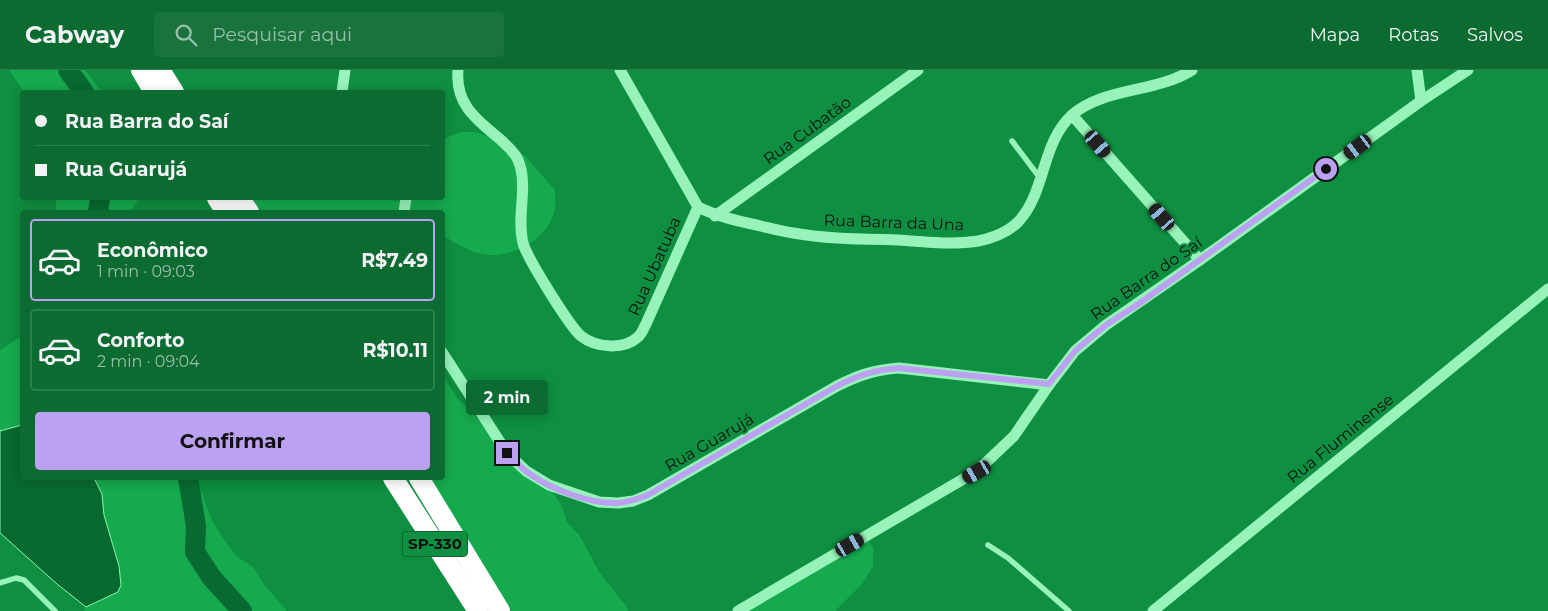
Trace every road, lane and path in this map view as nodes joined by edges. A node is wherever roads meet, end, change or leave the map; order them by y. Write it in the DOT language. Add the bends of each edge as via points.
graph roads {
  1 [pos="141,70"];
  2 [pos="160,70"];
  3 [pos="345,70"];
  4 [pos="458,70"];
  5 [pos="620,70"];
  6 [pos="918,70"];
  7 [pos="1192,70"];
  8 [pos="1417,70"];
  9 [pos="1468,70"];
  10 [pos="153,90"];
  11 [pos="173,90"];
  12 [pos="342,90"];
  13 [pos="1421,101"];
  14 [pos="1072,115"];
  15 [pos="1012,141"];
  16 [pos="1040,178"];
  17 [pos="698,207"];
  18 [pos="715,216"];
  19 [pos="1200,260"];
  20 [pos="1548,289"];
  21 [pos="445,357"];
  22 [pos="1049,384"];
  23 [pos="394,480"];
  24 [pos="420,480"];
  25 [pos="988,545"];
  26 [pos="0,583"];
  27 [pos="55,611"];
  28 [pos="478,611"];
  29 [pos="500,611"];
  30 [pos="738,611"];
  31 [pos="1069,611"];
  32 [pos="1153,611"];
  1 -- 10 [label="highway"];
  2 -- 11 [label="highway"];
  3 -- 12 [label="street"];
  4 -- 17 [label="street, Rua Ubatuba" via="461,98 472,116 518,158 522,173 523,243 529,258 582,336 618,346 639,336"];
  5 -- 17 [label="street, Rua Ubatuba"];
  6 -- 18 [label="street, Rua Cubatão"];
  7 -- 14 [label="street, Rua Barra da Una" via="1180,78 1088,104"];
  8 -- 13 [label="street"];
  9 -- 13 [label="street, Rua Barra do Saí"];
  13 -- 19 [label="street, Rua Barra do Saí"];
  14 -- 16 [label="street, Rua Barra da Una" via="1058,133"];
  14 -- 19 [label="street"];
  15 -- 16 [label="lane"];
  16 -- 18 [label="street, Rua Barra da Una" via="1030,206 1019,221 1000,235 978,241 954,243 826,237"];
  17 -- 18 [label="street, Rua Barra da Una"];
  19 -- 22 [label="street, Rua Barra do Saí" via="1106,325 1075,351"];
  20 -- 32 [label="street, Rua Fluminense"];
  21 -- 22 [label="street, Rua Guarujá" via="507,453 526,471 548,485 599,502 618,503 648,495 859,375 899,368"];
  22 -- 30 [label="street, Rua Barra do Saí" via="1014,436 977,472"];
  23 -- 28 [label="highway, SP-330"];
  24 -- 29 [label="highway, SP-330"];
  25 -- 31 [label="lane" via="1008,558"];
  26 -- 27 [label="lane" via="16,578 24,580"];
}
